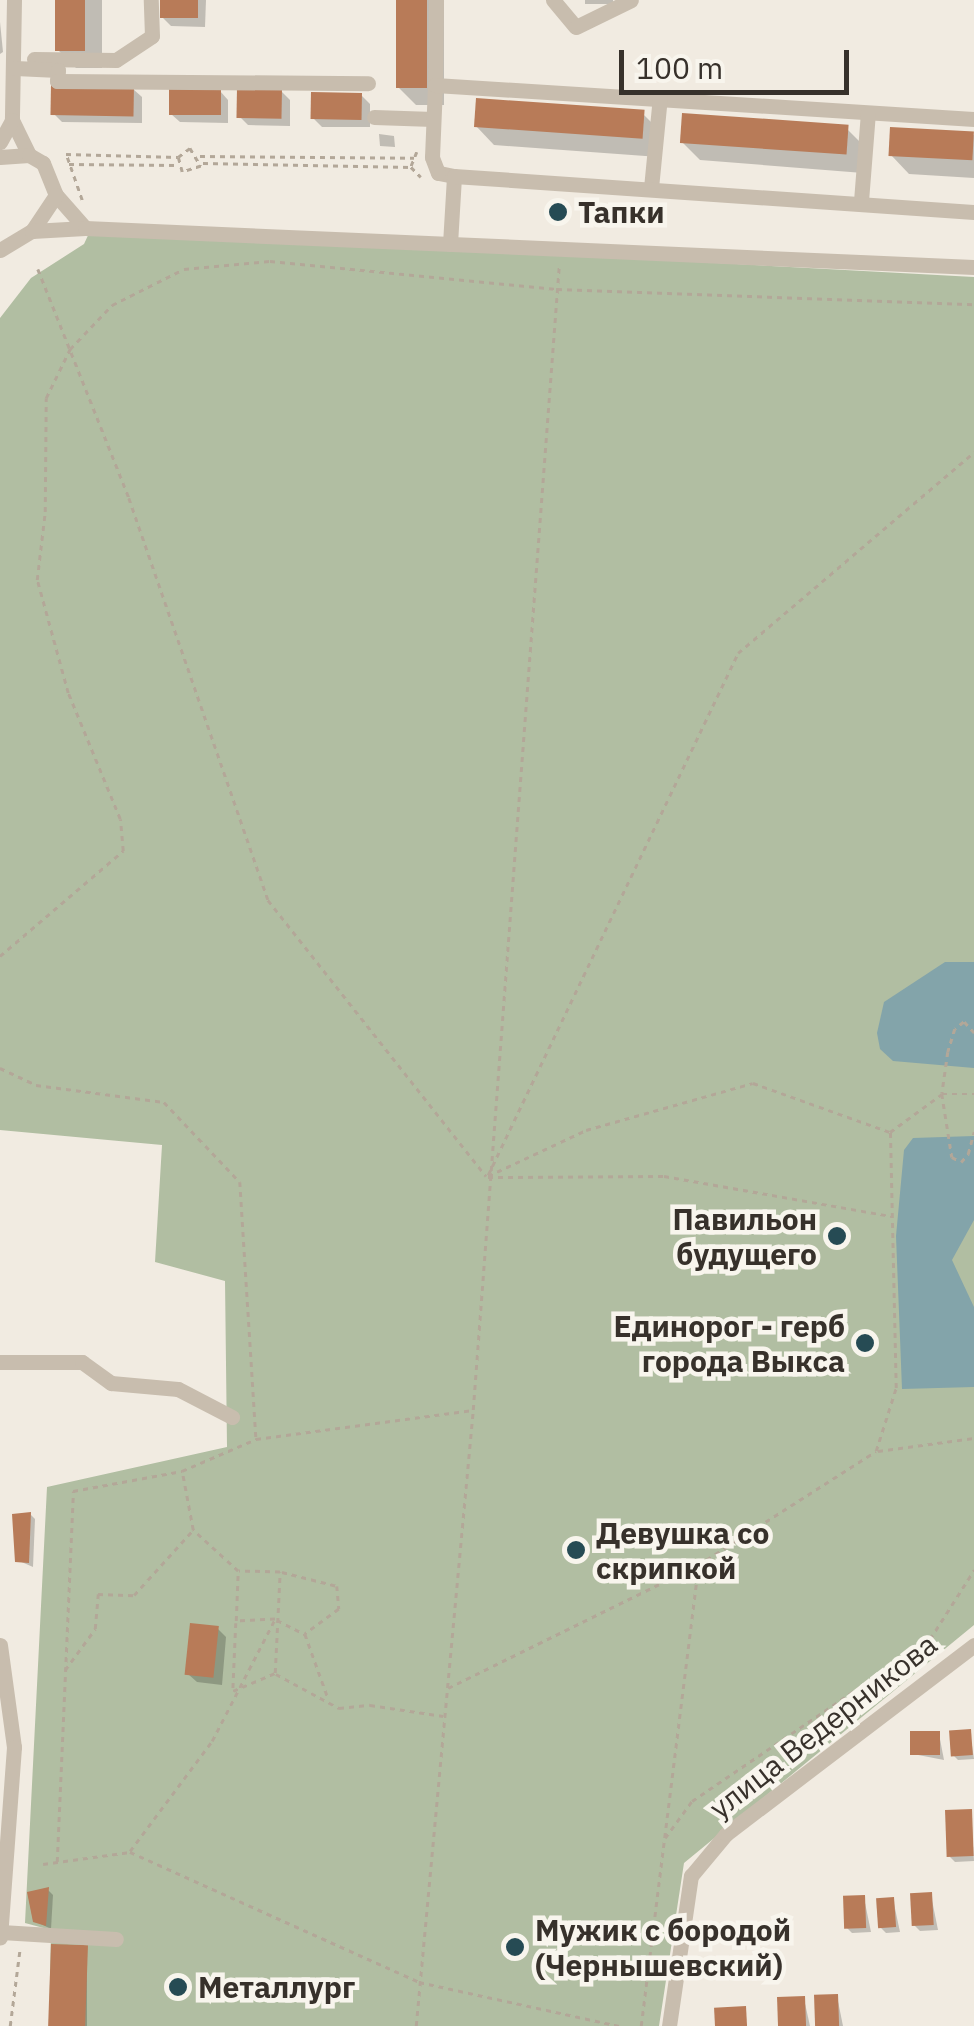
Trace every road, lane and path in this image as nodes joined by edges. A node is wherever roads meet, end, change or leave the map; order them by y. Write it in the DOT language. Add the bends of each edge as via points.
graph roads {
  1 [pos="14,0"];
  2 [pos="151,0"];
  3 [pos="436,0"];
  4 [pos="554,0"];
  5 [pos="630,0"];
  6 [pos="14,64"];
  7 [pos="368,82"];
  8 [pos="434,85"];
  9 [pos="660,97"];
  10 [pos="868,114"];
  11 [pos="374,117"];
  12 [pos="434,119"];
  13 [pos="974,119"];
  14 [pos="12,120"];
  15 [pos="0,142"];
  16 [pos="29,155"];
  17 [pos="0,156"];
  18 [pos="178,156"];
  19 [pos="200,156"];
  20 [pos="414,158"];
  21 [pos="201,163"];
  22 [pos="70,164"];
  23 [pos="178,166"];
  24 [pos="411,168"];
  25 [pos="454,176"];
  26 [pos="651,188"];
  27 [pos="56,195"];
  28 [pos="861,201"];
  29 [pos="85,206"];
  30 [pos="974,212"];
  31 [pos="85,228"];
  32 [pos="32,231"];
  33 [pos="6,236"];
  34 [pos="450,244"];
  35 [pos="560,249"];
  36 [pos="0,250"];
  37 [pos="974,267"];
  38 [pos="38,269"];
  39 [pos="557,289"];
  40 [pos="974,304"];
  41 [pos="70,349"];
  42 [pos="974,452"];
  43 [pos="0,956"];
  44 [pos="974,1033"];
  45 [pos="0,1068"];
  46 [pos="942,1094"];
  47 [pos="974,1094"];
  48 [pos="890,1132"];
  49 [pos="974,1132"];
  50 [pos="487,1177"];
  51 [pos="892,1216"];
  52 [pos="0,1362"];
  53 [pos="474,1410"];
  54 [pos="232,1417"];
  55 [pos="974,1438"];
  56 [pos="256,1439"];
  57 [pos="876,1451"];
  58 [pos="182,1470"];
  59 [pos="193,1530"];
  60 [pos="698,1565"];
  61 [pos="974,1570"];
  62 [pos="238,1571"];
  63 [pos="280,1572"];
  64 [pos="275,1619"];
  65 [pos="236,1621"];
  66 [pos="305,1634"];
  67 [pos="0,1645"];
  68 [pos="971,1651"];
  69 [pos="64,1671"];
  70 [pos="275,1673"];
  71 [pos="447,1689"];
  72 [pos="233,1691"];
  73 [pos="328,1698"];
  74 [pos="444,1716"];
  75 [pos="664,1839"];
  76 [pos="130,1852"];
  77 [pos="57,1862"];
  78 [pos="42,1864"];
  79 [pos="0,1934"];
  80 [pos="22,1934"];
  81 [pos="116,1939"];
  82 [pos="420,1982"];
  83 [pos="10,2026"];
  84 [pos="416,2026"];
  85 [pos="619,2026"];
  86 [pos="641,2026"];
  87 [pos="669,2026"];
  1 -- 6 [label="street"];
  2 -- 6 [label="street" via="152,36 116,60"];
  3 -- 8 [label="street"];
  4 -- 5 [label="street" via="576,27"];
  6 -- 7 [label="street" via="58,70 57,81"];
  6 -- 14 [label="street"];
  8 -- 9 [label="street"];
  8 -- 12 [label="street"];
  9 -- 10 [label="street"];
  9 -- 26 [label="street"];
  10 -- 13 [label="street"];
  10 -- 28 [label="street"];
  11 -- 12 [label="street"];
  12 -- 25 [label="street" via="438,173"];
  14 -- 15 [label="street"];
  14 -- 16 [label="street"];
  16 -- 17 [label="street"];
  16 -- 27 [label="street" via="44,162"];
  18 -- 19 [label="path" via="190,148"];
  18 -- 22 [label="path" via="66,154"];
  18 -- 23 [label="path"];
  19 -- 20 [label="path"];
  19 -- 21 [label="path"];
  21 -- 23 [label="path" via="189,174"];
  21 -- 24 [label="path"];
  22 -- 23 [label="path"];
  22 -- 29 [label="path"];
  25 -- 26 [label="street"];
  25 -- 34 [label="street"];
  26 -- 28 [label="street"];
  27 -- 31 [label="street"];
  27 -- 32 [label="street"];
  28 -- 30 [label="street"];
  31 -- 32 [label="street"];
  31 -- 34 [label="street"];
  32 -- 33 [label="street"];
  33 -- 36 [label="street"];
  34 -- 35 [label="street"];
  35 -- 37 [label="street"];
  35 -- 39 [label="path"];
  38 -- 41 [label="path"];
  39 -- 40 [label="path"];
  39 -- 41 [label="path" via="270,261 184,269 112,305"];
  39 -- 50 [label="path"];
  41 -- 43 [label="path" via="46,398 46,512 37,580 68,693 120,819 122,851"];
  41 -- 50 [label="path" via="129,498 268,900"];
  42 -- 50 [label="path" via="738,653"];
  44 -- 46 [label="path" via="964,1022 955,1029"];
  45 -- 56 [label="path" via="36,1085 164,1102 240,1182"];
  46 -- 47 [label="path"];
  46 -- 48 [label="path"];
  46 -- 49 [label="path" via="952,1157 961,1162"];
  48 -- 50 [label="path" via="754,1083 586,1130"];
  48 -- 51 [label="path"];
  50 -- 51 [label="path" via="664,1176"];
  50 -- 53 [label="path"];
  51 -- 57 [label="path" via="896,1388"];
  52 -- 54 [label="street" via="82,1362 111,1383 178,1389"];
  53 -- 56 [label="path"];
  53 -- 71 [label="path"];
  55 -- 57 [label="path"];
  56 -- 58 [label="path"];
  57 -- 60 [label="path"];
  58 -- 59 [label="path"];
  58 -- 69 [label="path" via="73,1491"];
  59 -- 62 [label="path"];
  59 -- 69 [label="path" via="134,1595 98,1594 95,1629"];
  60 -- 71 [label="path"];
  60 -- 75 [label="path"];
  61 -- 75 [label="path" via="930,1639 692,1801"];
  62 -- 63 [label="path"];
  62 -- 65 [label="path"];
  63 -- 64 [label="path"];
  63 -- 66 [label="path" via="337,1586 339,1609"];
  64 -- 65 [label="path"];
  64 -- 66 [label="path"];
  64 -- 70 [label="path"];
  64 -- 72 [label="path"];
  65 -- 72 [label="path"];
  66 -- 73 [label="path"];
  67 -- 79 [label="street" via="14,1747"];
  68 -- 87 [label="street, улица Ведерникова" via="726,1834 691,1876"];
  69 -- 77 [label="path"];
  70 -- 72 [label="path"];
  70 -- 73 [label="path"];
  71 -- 74 [label="path"];
  72 -- 76 [label="path" via="212,1741"];
  73 -- 74 [label="path" via="339,1708 370,1705"];
  74 -- 82 [label="path"];
  75 -- 86 [label="path"];
  76 -- 77 [label="path"];
  76 -- 82 [label="path"];
  77 -- 78 [label="path"];
  79 -- 80 [label="street"];
  80 -- 81 [label="street"];
  80 -- 83 [label="path"];
  82 -- 84 [label="path"];
  82 -- 85 [label="path"];
}
